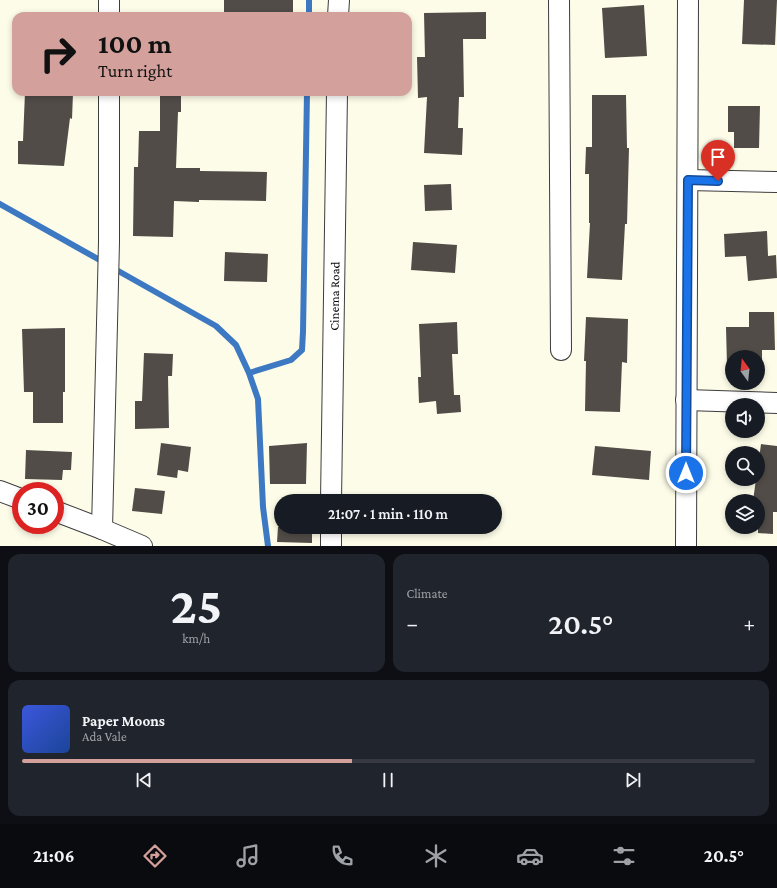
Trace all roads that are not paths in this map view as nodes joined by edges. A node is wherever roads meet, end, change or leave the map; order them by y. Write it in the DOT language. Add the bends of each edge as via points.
graph roads {
  1 [pos="109,0"];
  2 [pos="339,0"];
  3 [pos="559,0"];
  4 [pos="688,0"];
  5 [pos="109,12"];
  6 [pos="338,12"];
  7 [pos="109,96"];
  8 [pos="337,96"];
  9 [pos="688,180"];
  10 [pos="777,182"];
  11 [pos="561,350"];
  12 [pos="686,400"];
  13 [pos="777,403"];
  14 [pos="0,491"];
  15 [pos="331,494"];
  16 [pos="12,496"];
  17 [pos="64,514"];
  18 [pos="102,529"];
  19 [pos="331,534"];
  20 [pos="142,546"];
  21 [pos="331,546"];
  22 [pos="686,546"];
  1 -- 5 [label="street"];
  2 -- 6 [label="street"];
  3 -- 11 [label="street"];
  4 -- 9 [label="street"];
  7 -- 18 [label="street" via="109,242"];
  8 -- 15 [label="street, Cinema Road"];
  9 -- 10 [label="street"];
  9 -- 12 [label="street"];
  12 -- 13 [label="street"];
  12 -- 22 [label="street"];
  14 -- 16 [label="street"];
  17 -- 18 [label="street"];
  18 -- 20 [label="street"];
  19 -- 21 [label="street"];
}
